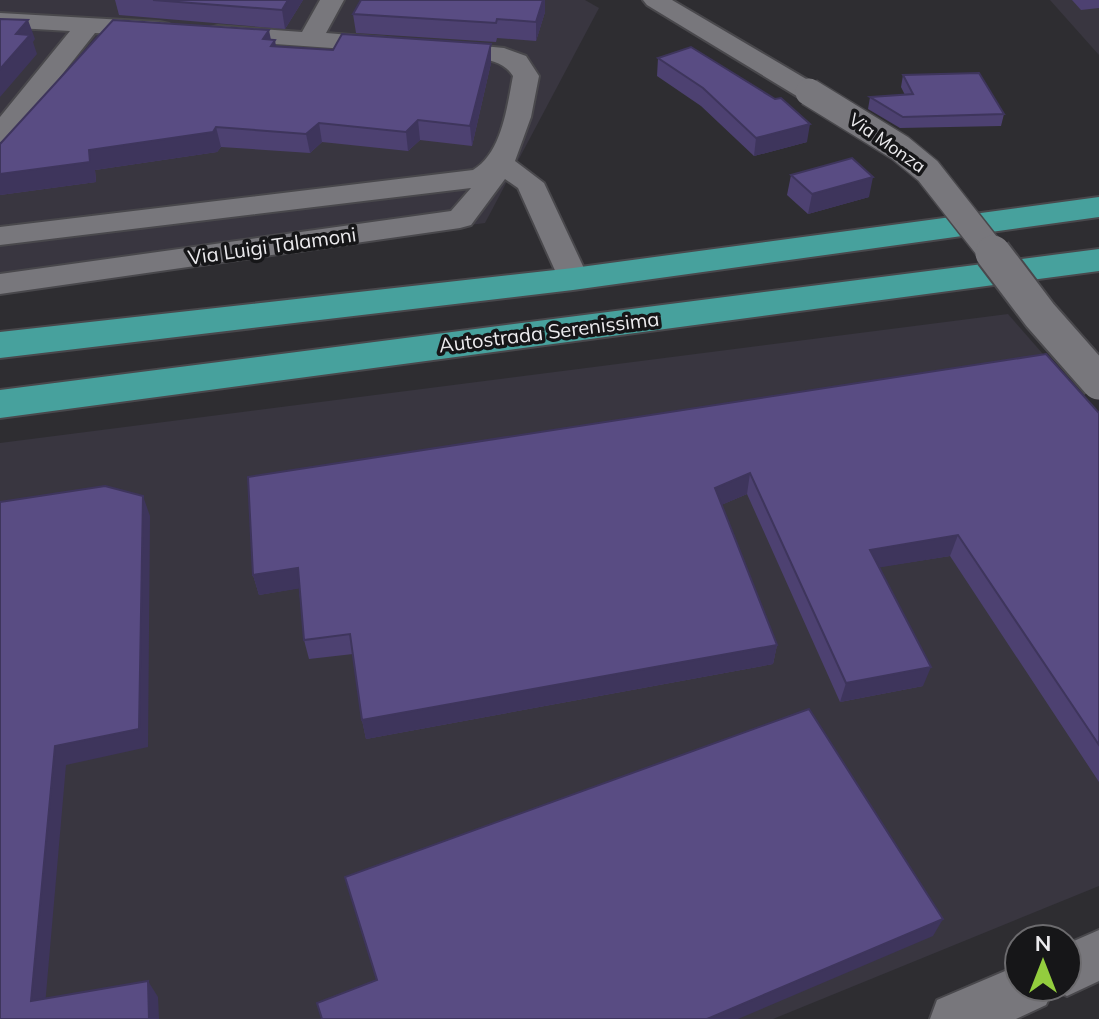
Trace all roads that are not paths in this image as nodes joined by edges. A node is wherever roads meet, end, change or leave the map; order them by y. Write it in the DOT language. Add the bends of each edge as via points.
graph roads {
  1 [pos="332,0"];
  2 [pos="655,0"];
  3 [pos="0,20"];
  4 [pos="90,23"];
  5 [pos="310,40"];
  6 [pos="0,134"];
  7 [pos="502,165"];
  8 [pos="1099,207"];
  9 [pos="12,235"];
  10 [pos="1099,260"];
  11 [pos="573,279"];
  12 [pos="8,283"];
  13 [pos="0,345"];
  14 [pos="1099,382"];
  15 [pos="0,404"];
  16 [pos="1003,998"];
  17 [pos="956,1019"];
  1 -- 5 [label="street"];
  2 -- 14 [label="street, Via Monza, bridge" via="900,148 928,171"];
  3 -- 4 [label="street, Via Luigi Talamoni"];
  4 -- 5 [label="street, Via Luigi Talamoni"];
  4 -- 6 [label="street"];
  5 -- 7 [label="street, Via Luigi Talamoni" via="495,53 517,61 526,76"];
  7 -- 9 [label="street, Via Luigi Talamoni" via="466,180"];
  7 -- 11 [label="street" via="530,183"];
  7 -- 12 [label="street, Via Luigi Talamoni" via="460,219"];
  8 -- 11 [label="highway"];
  9 -- 12 [label="street, Via Luigi Talamoni"];
  10 -- 15 [label="highway, Autostrada Serenissima"];
  11 -- 13 [label="highway"];
  16 -- 17 [label="street"];
}
